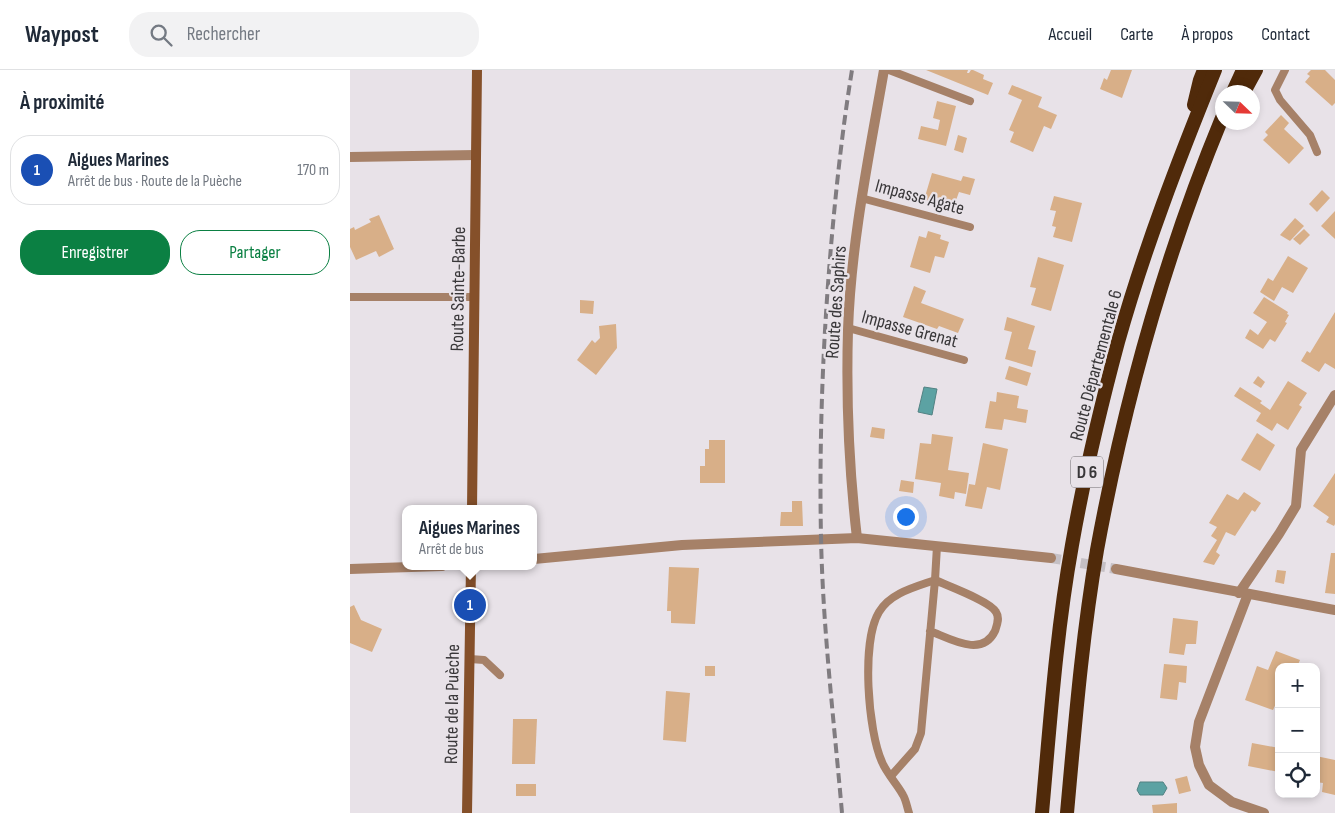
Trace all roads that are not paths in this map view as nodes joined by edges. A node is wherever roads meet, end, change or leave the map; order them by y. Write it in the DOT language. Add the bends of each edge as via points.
graph roads {
  1 [pos="477,70"];
  2 [pos="884,70"];
  3 [pos="888,70"];
  4 [pos="1204,70"];
  5 [pos="1215,70"];
  6 [pos="1243,70"];
  7 [pos="1256,70"];
  8 [pos="1285,70"];
  9 [pos="1236,85"];
  10 [pos="1248,85"];
  11 [pos="970,101"];
  12 [pos="1217,130"];
  13 [pos="1223,130"];
  14 [pos="1186,142"];
  15 [pos="1317,152"];
  16 [pos="476,156"];
  17 [pos="350,157"];
  18 [pos="1201,170"];
  19 [pos="862,198"];
  20 [pos="970,227"];
  21 [pos="350,297"];
  22 [pos="474,297"];
  23 [pos="848,328"];
  24 [pos="964,360"];
  25 [pos="1335,395"];
  26 [pos="472,505"];
  27 [pos="857,538"];
  28 [pos="937,546"];
  29 [pos="1051,558"];
  30 [pos="537,559"];
  31 [pos="402,567"];
  32 [pos="350,569"];
  33 [pos="1116,569"];
  34 [pos="471,570"];
  35 [pos="935,580"];
  36 [pos="1244,594"];
  37 [pos="1335,610"];
  38 [pos="930,631"];
  39 [pos="470,659"];
  40 [pos="500,675"];
  41 [pos="891,776"];
  42 [pos="467,813"];
  43 [pos="909,813"];
  44 [pos="1042,813"];
  45 [pos="1067,813"];
  46 [pos="1264,813"];
  1 -- 16 [label="main road, Route Sainte-Barbe"];
  2 -- 19 [label="street, Route des Saphirs"];
  3 -- 11 [label="lane"];
  4 -- 14 [label="highway"];
  5 -- 14 [label="highway, D 6"];
  6 -- 9 [label="highway"];
  7 -- 10 [label="highway"];
  8 -- 15 [label="lane" via="1275,90 1310,135"];
  12 -- 18 [label="highway, D 6"];
  13 -- 18 [label="highway"];
  14 -- 44 [label="highway, Route Départementale 6 / D 6" via="1143,262 1095,433 1072,545 1057,648"];
  16 -- 17 [label="street"];
  16 -- 22 [label="main road, Route Sainte-Barbe"];
  18 -- 45 [label="highway, D 6" via="1162,285 1122,429 1094,570 1079,682"];
  19 -- 20 [label="lane, Impasse Agate"];
  19 -- 23 [label="street, Route des Saphirs"];
  21 -- 22 [label="lane"];
  22 -- 26 [label="main road, Route Sainte-Barbe"];
  23 -- 24 [label="lane, Impasse Grenat"];
  23 -- 27 [label="street, Route des Saphirs" via="849,442"];
  25 -- 36 [label="street" via="1301,450 1296,506"];
  27 -- 28 [label="street"];
  27 -- 30 [label="street" via="682,545"];
  28 -- 29 [label="street"];
  28 -- 35 [label="lane"];
  31 -- 32 [label="street"];
  33 -- 36 [label="street"];
  34 -- 39 [label="main road, Route de la Puèche"];
  35 -- 38 [label="lane"];
  35 -- 38 [label="lane" via="988,604 997,613 998,623 991,639 981,645 970,645"];
  35 -- 41 [label="lane" via="896,595 879,611 871,634 868,672 873,733 882,762"];
  36 -- 37 [label="street"];
  36 -- 46 [label="street" via="1199,722 1195,747 1199,766 1209,785 1232,802"];
  38 -- 41 [label="lane" via="921,734 915,749"];
  39 -- 40 [label="lane" via="484,660"];
  39 -- 42 [label="main road, Route de la Puèche"];
  41 -- 43 [label="lane" via="904,797"];
}
